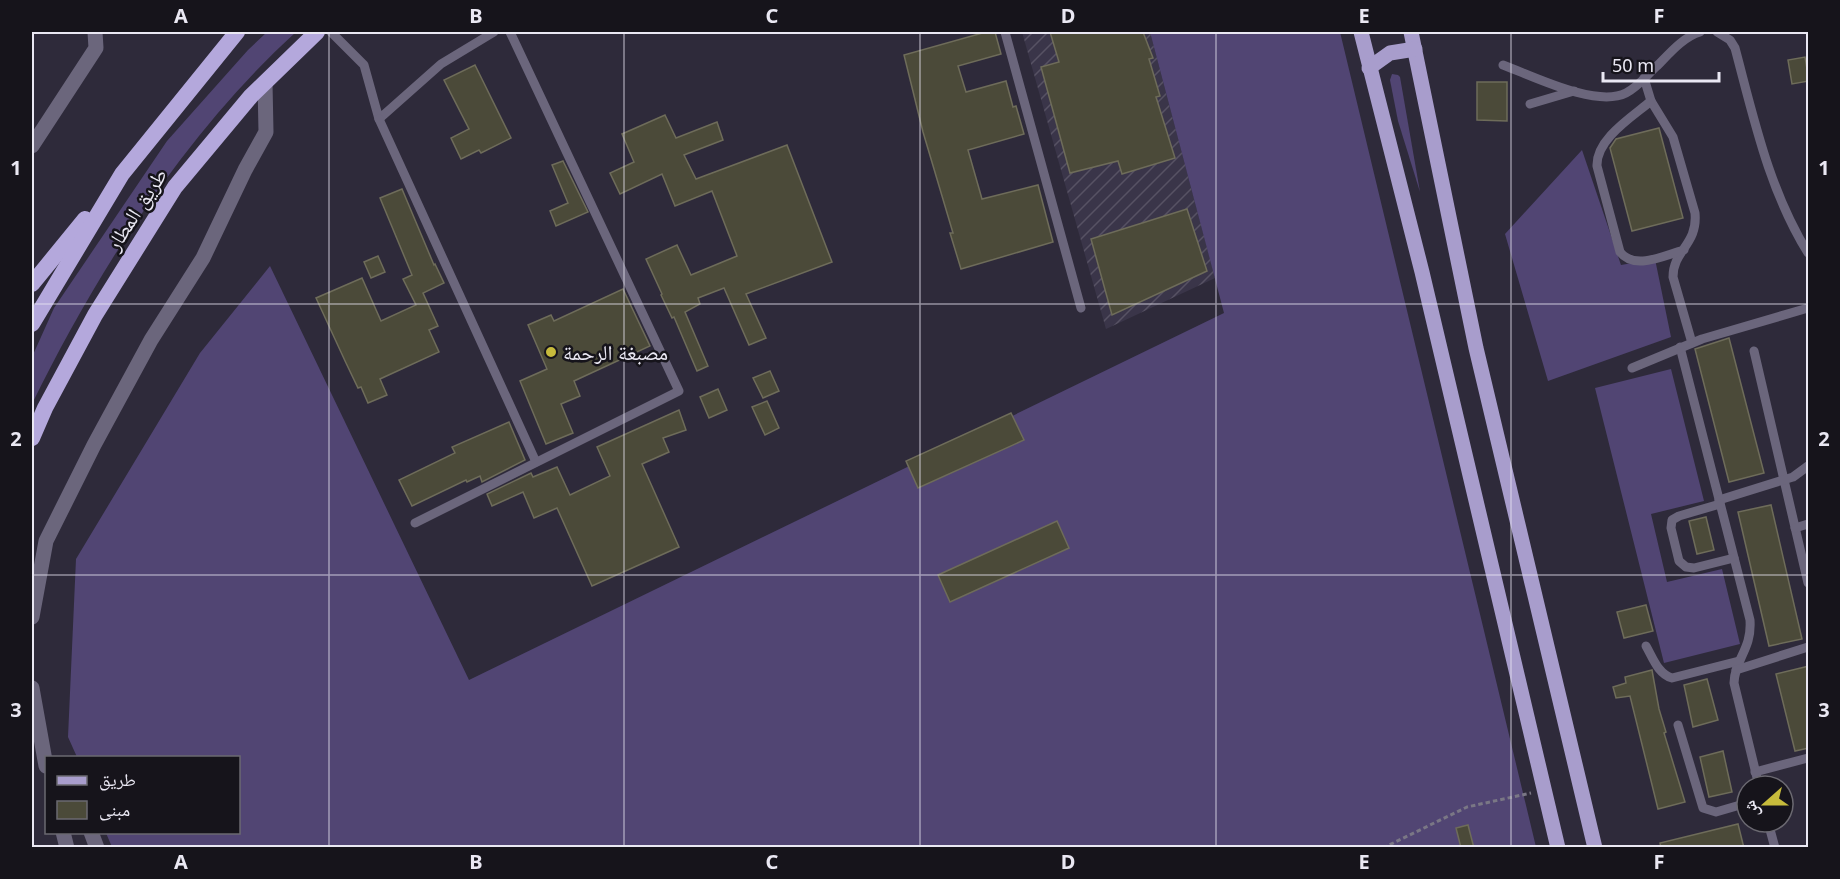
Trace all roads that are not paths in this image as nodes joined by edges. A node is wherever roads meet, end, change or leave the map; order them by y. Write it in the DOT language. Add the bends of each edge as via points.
graph roads {
  1 [pos="94,32"];
  2 [pos="237,32"];
  3 [pos="317,32"];
  4 [pos="330,32"];
  5 [pos="494,32"];
  6 [pos="510,32"];
  7 [pos="1005,32"];
  8 [pos="1361,32"];
  9 [pos="1411,32"];
  10 [pos="1700,32"];
  11 [pos="1717,32"];
  12 [pos="1415,49"];
  13 [pos="1503,65"];
  14 [pos="1369,68"];
  15 [pos="1644,78"];
  16 [pos="265,83"];
  17 [pos="1574,91"];
  18 [pos="1651,101"];
  19 [pos="1530,104"];
  20 [pos="379,118"];
  21 [pos="32,146"];
  22 [pos="122,174"];
  23 [pos="1684,250"];
  24 [pos="1809,253"];
  25 [pos="32,284"];
  26 [pos="1081,308"];
  27 [pos="1809,308"];
  28 [pos="32,324"];
  29 [pos="1692,343"];
  30 [pos="1680,347"];
  31 [pos="1754,351"];
  32 [pos="1632,368"];
  33 [pos="32,438"];
  34 [pos="536,462"];
  35 [pos="1809,466"];
  36 [pos="1784,480"];
  37 [pos="1720,502"];
  38 [pos="415,523"];
  39 [pos="1809,524"];
  40 [pos="1795,528"];
  41 [pos="1734,558"];
  42 [pos="1807,568"];
  43 [pos="1809,583"];
  44 [pos="32,617"];
  45 [pos="1646,646"];
  46 [pos="1809,647"];
  47 [pos="1737,666"];
  48 [pos="32,688"];
  49 [pos="1678,725"];
  50 [pos="45,758"];
  51 [pos="1809,758"];
  52 [pos="1755,772"];
  53 [pos="1735,806"];
  54 [pos="92,834"];
  55 [pos="98,848"];
  56 [pos="1558,848"];
  57 [pos="1595,848"];
  1 -- 21 [label="street" via="96,48"];
  2 -- 22 [label="highway, طريق المطار"];
  3 -- 16 [label="highway, طريق المطار"];
  4 -- 20 [label="lane" via="364,65"];
  5 -- 20 [label="lane" via="441,64"];
  6 -- 34 [label="lane" via="678,391"];
  7 -- 26 [label="lane"];
  8 -- 14 [label="main road"];
  9 -- 12 [label="main road"];
  10 -- 15 [label="lane" via="1687,38"];
  11 -- 24 [label="lane" via="1735,48 1775,186"];
  12 -- 14 [label="main road" via="1390,53"];
  12 -- 57 [label="main road" via="1476,348"];
  13 -- 17 [label="lane"];
  14 -- 56 [label="main road"];
  15 -- 17 [label="lane" via="1631,91 1615,97 1597,98"];
  15 -- 18 [label="lane"];
  16 -- 33 [label="highway, طريق المطار" via="175,187 95,315"];
  16 -- 44 [label="street" via="266,132 203,258 146,351 46,541"];
  17 -- 19 [label="lane"];
  18 -- 23 [label="lane" via="1673,137 1695,213 1693,235"];
  18 -- 23 [label="lane" via="1602,144 1597,166 1623,256 1638,262"];
  20 -- 34 [label="lane"];
  22 -- 25 [label="highway"];
  22 -- 28 [label="highway, طريق المطار"];
  23 -- 29 [label="lane" via="1676,262 1674,277"];
  27 -- 29 [label="lane"];
  29 -- 30 [label="lane"];
  30 -- 32 [label="lane"];
  30 -- 37 [label="lane"];
  31 -- 36 [label="lane"];
  34 -- 38 [label="lane"];
  35 -- 36 [label="lane"];
  36 -- 37 [label="lane"];
  36 -- 40 [label="lane"];
  37 -- 41 [label="lane"];
  37 -- 41 [label="lane" via="1672,520 1679,561 1694,568"];
  39 -- 40 [label="lane"];
  40 -- 42 [label="lane"];
  41 -- 47 [label="lane" via="1751,631"];
  42 -- 43 [label="lane"];
  45 -- 47 [label="lane" via="1667,677"];
  46 -- 47 [label="lane"];
  47 -- 52 [label="lane" via="1734,690"];
  48 -- 50 [label="street"];
  49 -- 53 [label="lane" via="1703,808 1716,812"];
  51 -- 52 [label="lane"];
  54 -- 55 [label="street"];
}
